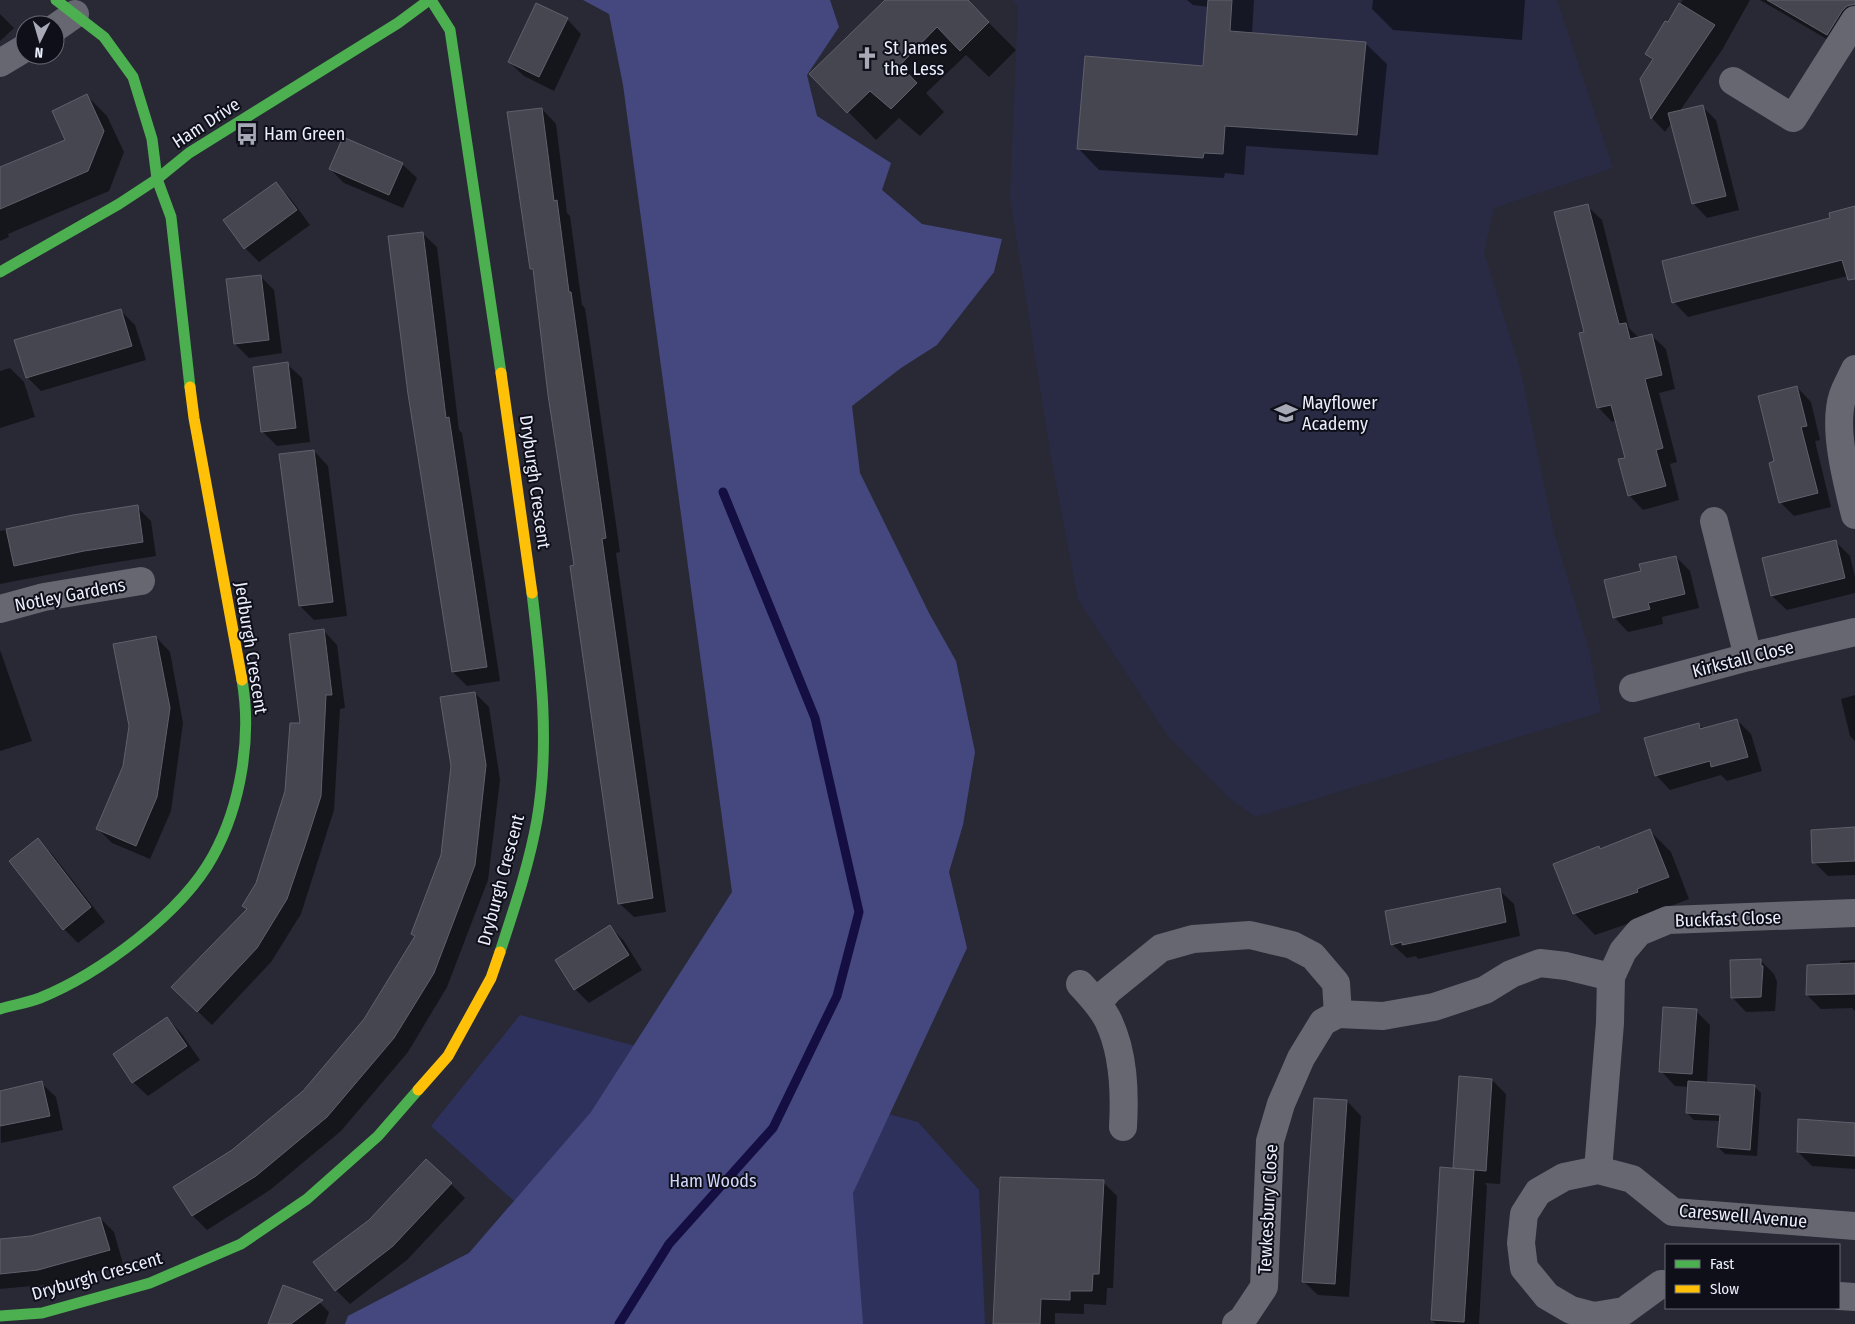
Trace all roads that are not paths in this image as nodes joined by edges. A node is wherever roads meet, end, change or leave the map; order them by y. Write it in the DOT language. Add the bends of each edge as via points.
graph roads {
  1 [pos="430,0"];
  2 [pos="62,14"];
  3 [pos="1855,20"];
  4 [pos="15,54"];
  5 [pos="0,64"];
  6 [pos="1733,81"];
  7 [pos="157,179"];
  8 [pos="0,272"];
  9 [pos="1855,370"];
  10 [pos="1855,515"];
  11 [pos="1714,521"];
  12 [pos="141,581"];
  13 [pos="0,609"];
  14 [pos="1855,632"];
  15 [pos="1748,656"];
  16 [pos="1632,688"];
  17 [pos="1855,913"];
  18 [pos="1610,977"];
  19 [pos="1080,984"];
  20 [pos="1098,1003"];
  21 [pos="0,1009"];
  22 [pos="1338,1014"];
  23 [pos="1123,1127"];
  24 [pos="1598,1170"];
  25 [pos="1855,1226"];
  26 [pos="1665,1284"];
  27 [pos="1840,1296"];
  28 [pos="1855,1297"];
  29 [pos="0,1316"];
  30 [pos="1593,1320"];
  31 [pos="1236,1324"];
  1 -- 7 [label="street, Ham Drive" via="190,153"];
  1 -- 29 [label="street, Dryburgh Crescent" via="450,30 522,515 542,673 543,750 537,820 519,893 491,978 448,1056 378,1136 307,1199 241,1244 150,1283 42,1313"];
  2 -- 7 [label="street, Jedburgh Crescent" via="104,37 133,77 148,124"];
  3 -- 6 [label="street" via="1793,118"];
  4 -- 5 [label="street"];
  7 -- 8 [label="street, Ham Drive"];
  7 -- 21 [label="street, Jedburgh Crescent" via="171,217 194,418 245,698 246,737 224,834 204,870 167,914 83,976 40,998"];
  9 -- 10 [label="street" via="1843,396 1840,432 1845,474"];
  11 -- 15 [label="street"];
  12 -- 13 [label="street, Notley Gardens"];
  14 -- 15 [label="street, Kirkstall Close"];
  15 -- 16 [label="street, Kirkstall Close"];
  17 -- 18 [label="street, Buckfast Close" via="1668,920 1640,932 1623,951"];
  18 -- 22 [label="street" via="1540,963 1511,974 1485,990 1434,1007 1383,1016"];
  18 -- 24 [label="street, Buckfast Close" via="1610,1023"];
  19 -- 20 [label="street"];
  20 -- 22 [label="street" via="1161,948 1193,939 1250,935 1292,945 1313,956 1336,983"];
  20 -- 23 [label="street" via="1109,1021 1123,1075"];
  22 -- 31 [label="street, Tewkesbury Close" via="1323,1022 1301,1058 1281,1104 1270,1140 1264,1287"];
  24 -- 25 [label="street, Careswell Avenue" via="1632,1179 1673,1212"];
  24 -- 30 [label="street, Careswell Avenue" via="1564,1176 1538,1192 1524,1214 1520,1243 1524,1268 1547,1296"];
  26 -- 30 [label="street, Careswell Avenue" via="1624,1311"];
  27 -- 28 [label="street"];
}
